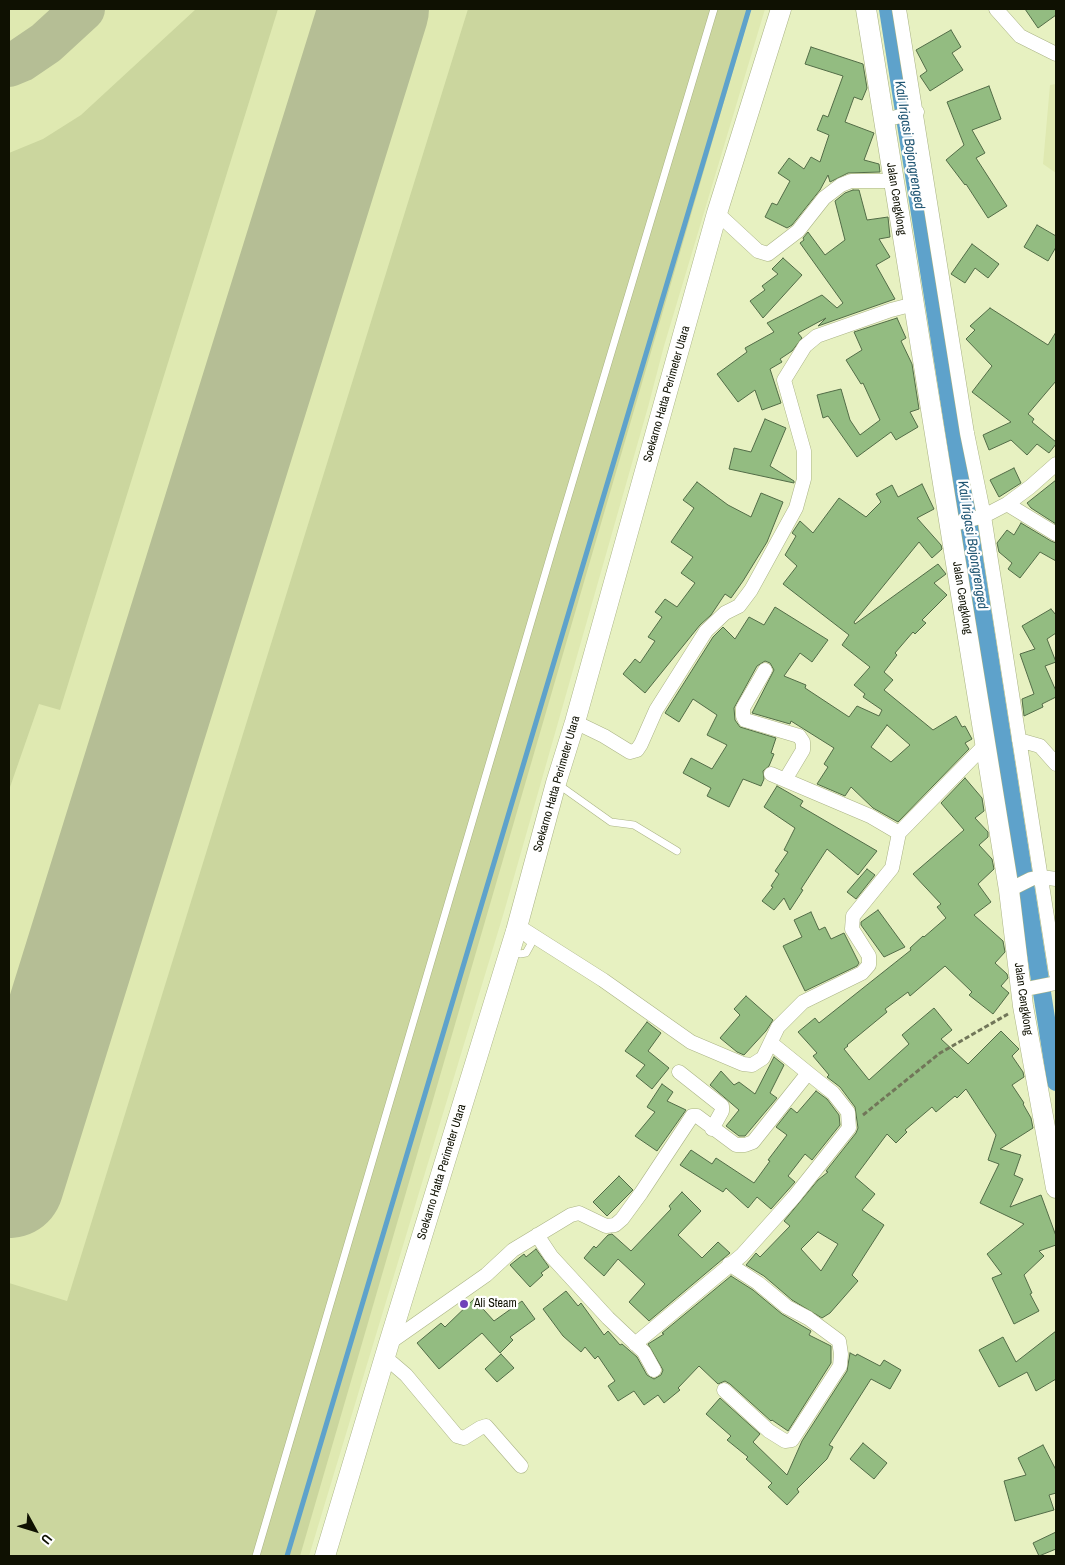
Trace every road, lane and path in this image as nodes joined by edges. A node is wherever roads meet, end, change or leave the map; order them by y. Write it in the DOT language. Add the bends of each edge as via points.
graph roads {
  1 [pos="714,9"];
  2 [pos="781,9"];
  3 [pos="866,9"];
  4 [pos="899,9"];
  5 [pos="996,9"];
  6 [pos="1056,54"];
  7 [pos="913,113"];
  8 [pos="888,119"];
  9 [pos="893,181"];
  10 [pos="717,213"];
  11 [pos="914,304"];
  12 [pos="1056,464"];
  13 [pos="1007,504"];
  14 [pos="981,516"];
  15 [pos="953,524"];
  16 [pos="1056,534"];
  17 [pos="765,670"];
  18 [pos="575,722"];
  19 [pos="1019,740"];
  20 [pos="986,744"];
  21 [pos="1056,764"];
  22 [pos="771,774"];
  23 [pos="785,780"];
  24 [pos="556,783"];
  25 [pos="899,833"];
  26 [pos="677,851"];
  27 [pos="1036,878"];
  28 [pos="1056,879"];
  29 [pos="1011,889"];
  30 [pos="521,936"];
  31 [pos="1055,980"];
  32 [pos="1024,994"];
  33 [pos="771,1043"];
  34 [pos="679,1072"];
  35 [pos="808,1073"];
  36 [pos="849,1126"];
  37 [pos="712,1129"];
  38 [pos="1056,1181"];
  39 [pos="537,1235"];
  40 [pos="729,1264"];
  41 [pos="636,1344"];
  42 [pos="386,1352"];
  43 [pos="654,1370"];
  44 [pos="724,1390"];
  45 [pos="521,1466"];
  46 [pos="256,1556"];
  47 [pos="325,1556"];
  1 -- 46 [label="lane"];
  2 -- 10 [label="main road, Soekarno Hatta Perimeter Utara"];
  3 -- 8 [label="main road, Jalan Cengklong"];
  4 -- 7 [label="street"];
  5 -- 6 [label="street" via="1020,36"];
  7 -- 8 [label="street"];
  7 -- 14 [label="street"];
  8 -- 9 [label="main road, Jalan Cengklong"];
  9 -- 10 [label="street" via="850,181 841,185 824,198 798,231 768,254 758,252"];
  9 -- 11 [label="main road, Jalan Cengklong"];
  10 -- 18 [label="main road, Soekarno Hatta Perimeter Utara"];
  11 -- 15 [label="main road, Jalan Cengklong"];
  11 -- 18 [label="street" via="817,336 805,346 784,380 804,451 804,479 796,508 751,590 739,606 725,613 706,631 656,710 637,750 630,752"];
  12 -- 13 [label="street"];
  13 -- 14 [label="street"];
  13 -- 16 [label="street"];
  14 -- 15 [label="street"];
  14 -- 19 [label="street"];
  15 -- 20 [label="main road, Jalan Cengklong"];
  17 -- 23 [label="street" via="743,708 742,716 745,720 799,736 803,750"];
  18 -- 24 [label="main road, Soekarno Hatta Perimeter Utara"];
  19 -- 21 [label="street" via="1040,746"];
  19 -- 27 [label="street"];
  20 -- 25 [label="street"];
  20 -- 29 [label="main road, Jalan Cengklong"];
  22 -- 23 [label="street"];
  23 -- 25 [label="street" via="870,816"];
  24 -- 26 [label="lane" via="611,822 634,825"];
  24 -- 30 [label="main road, Soekarno Hatta Perimeter Utara"];
  25 -- 33 [label="street" via="892,868 853,916 852,929 869,956 869,964 862,973 803,1002 778,1027"];
  27 -- 28 [label="street"];
  27 -- 29 [label="street"];
  27 -- 31 [label="street"];
  29 -- 32 [label="main road, Jalan Cengklong"];
  30 -- 33 [label="street" via="603,980 691,1042 752,1065 763,1058"];
  30 -- 42 [label="main road, Soekarno Hatta Perimeter Utara"];
  31 -- 32 [label="street"];
  32 -- 36 [label="path" via="940,1053"];
  32 -- 38 [label="main road, Jalan Cengklong"];
  33 -- 35 [label="street"];
  34 -- 37 [label="street" via="722,1106"];
  35 -- 36 [label="street" via="833,1093 848,1112"];
  35 -- 37 [label="street" via="753,1142 736,1145"];
  36 -- 40 [label="street" via="794,1197 742,1255"];
  37 -- 39 [label="street" via="697,1116 692,1116 641,1193 615,1225 606,1226 578,1213"];
  39 -- 41 [label="street" via="551,1256"];
  39 -- 42 [label="street" via="513,1250 486,1275"];
  40 -- 41 [label="street"];
  40 -- 44 [label="street" via="839,1341 841,1354 840,1366 792,1440 785,1441 769,1431"];
  41 -- 43 [label="street"];
  42 -- 45 [label="street" via="392,1363 457,1436 464,1438 486,1426"];
  42 -- 47 [label="main road, Soekarno Hatta Perimeter Utara"];
}
